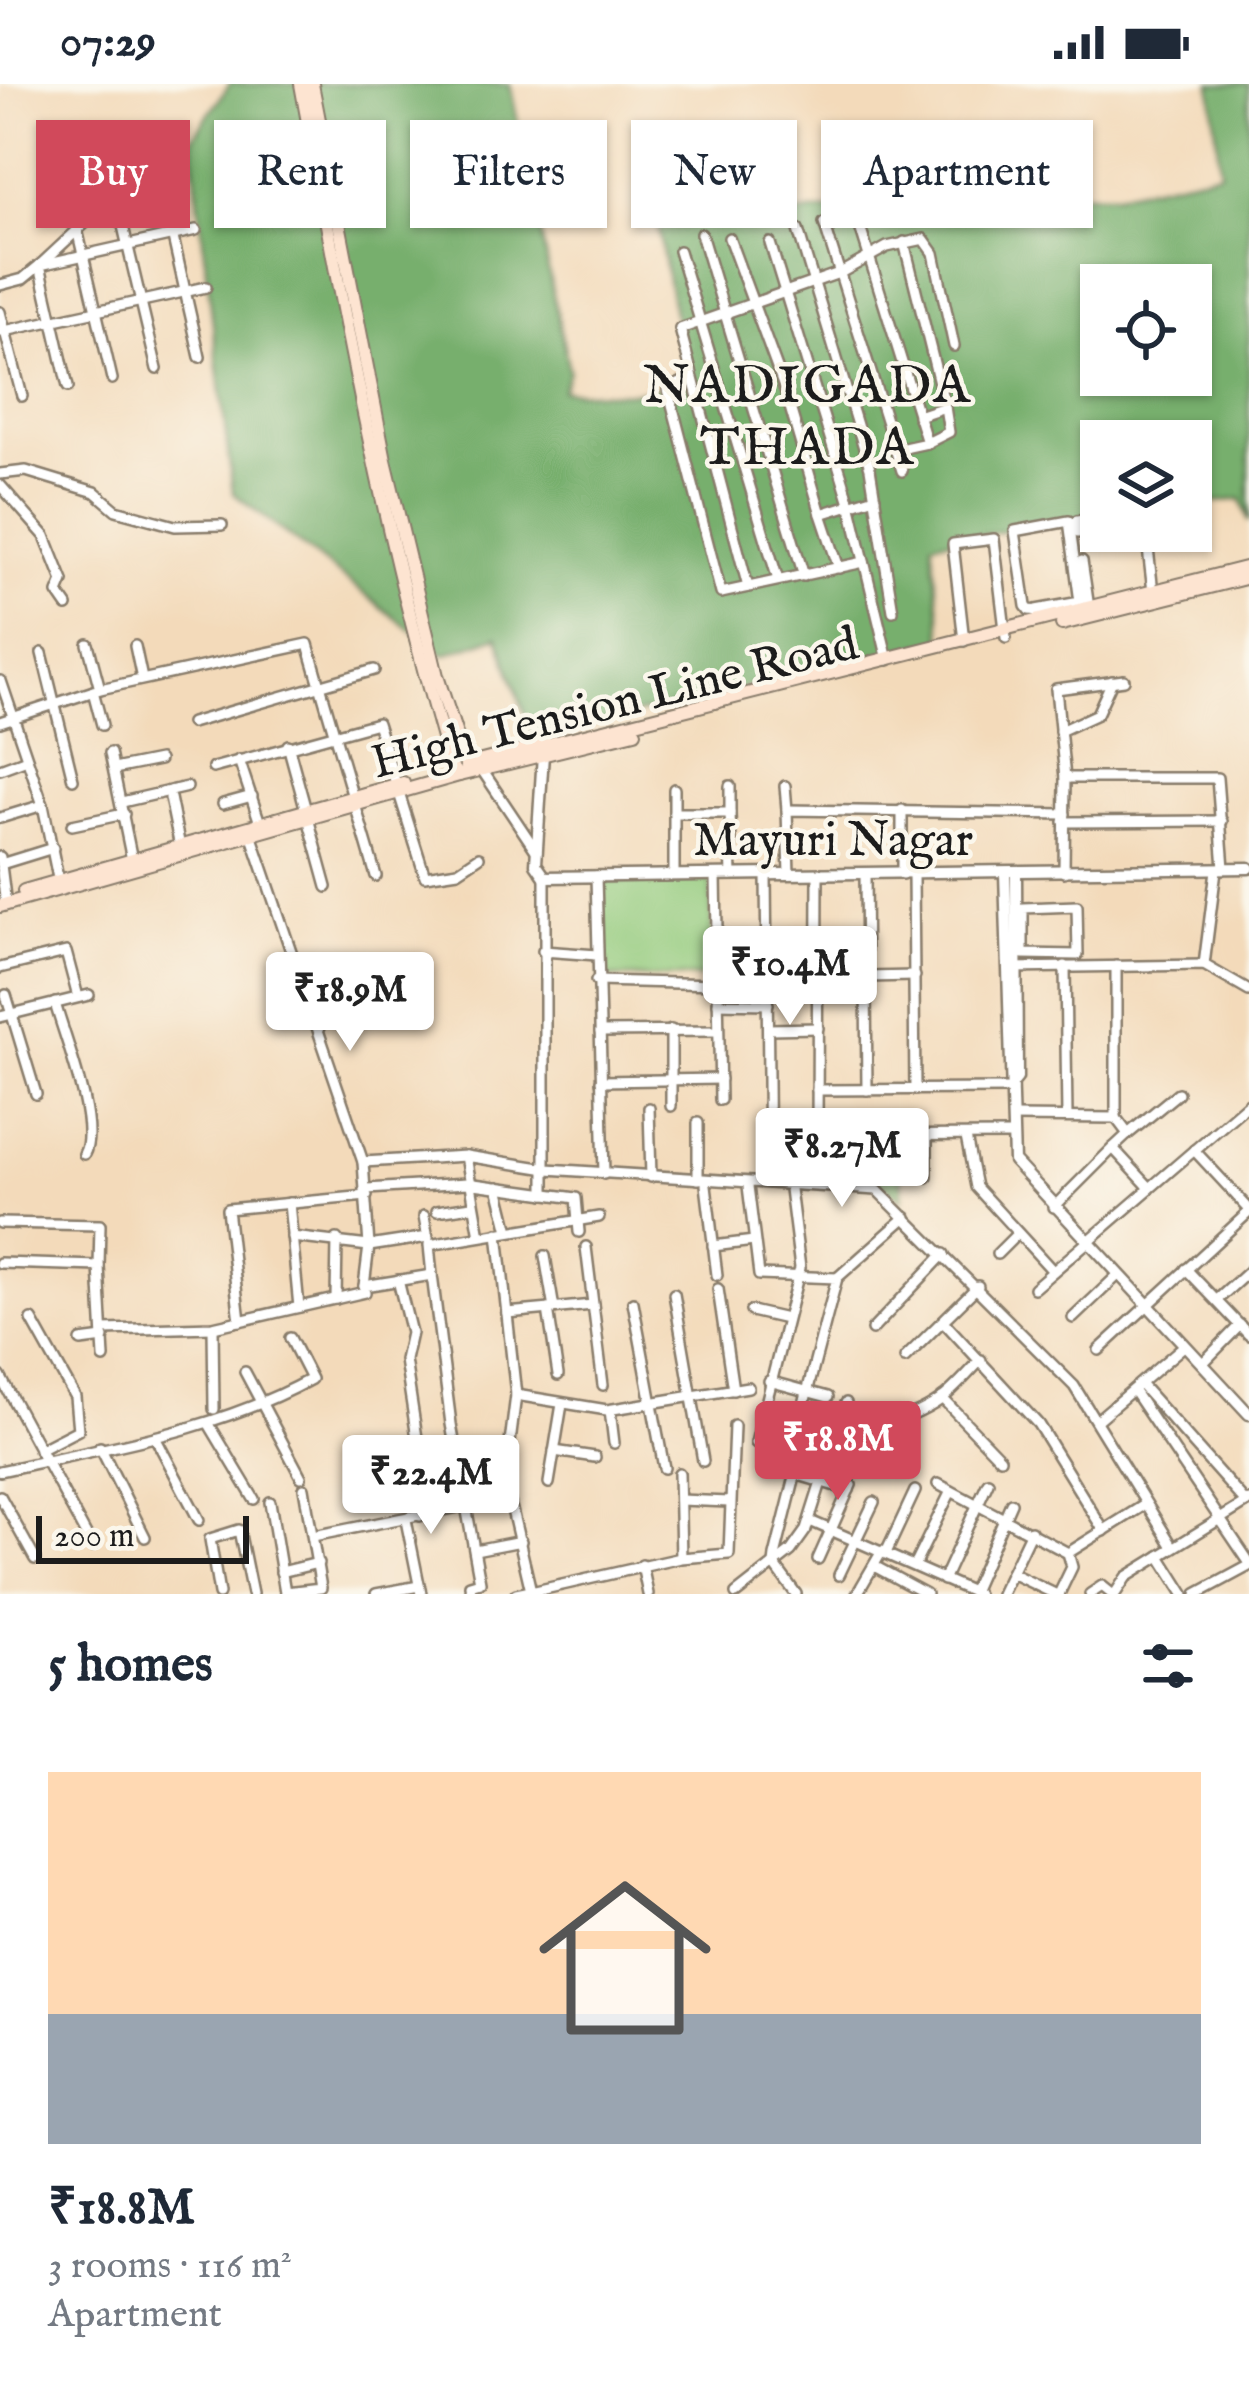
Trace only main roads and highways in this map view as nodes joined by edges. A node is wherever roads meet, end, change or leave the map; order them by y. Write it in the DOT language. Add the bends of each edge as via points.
graph roads {
  1 [pos="301,84"];
  2 [pos="312,84"];
  3 [pos="379,461"];
  4 [pos="1249,567"];
  5 [pos="1249,577"];
  6 [pos="1005,634"];
  7 [pos="725,705"];
  8 [pos="542,749"];
  9 [pos="455,772"];
  10 [pos="3,901"];
  1 -- 3 [label="main road"];
  2 -- 3 [label="main road"];
  3 -- 8 [label="main road" via="464,762"];
  3 -- 9 [label="main road"];
  4 -- 6 [label="main road, High Tension Line Road" via="1039,615"];
  5 -- 6 [label="main road, High Tension Line Road"];
  6 -- 7 [label="main road, High Tension Line Road"];
  6 -- 7 [label="main road, High Tension Line Road"];
  7 -- 8 [label="main road, High Tension Line Road"];
  8 -- 9 [label="main road, High Tension Line Road"];
  9 -- 10 [label="main road, High Tension Line Road"];
}
